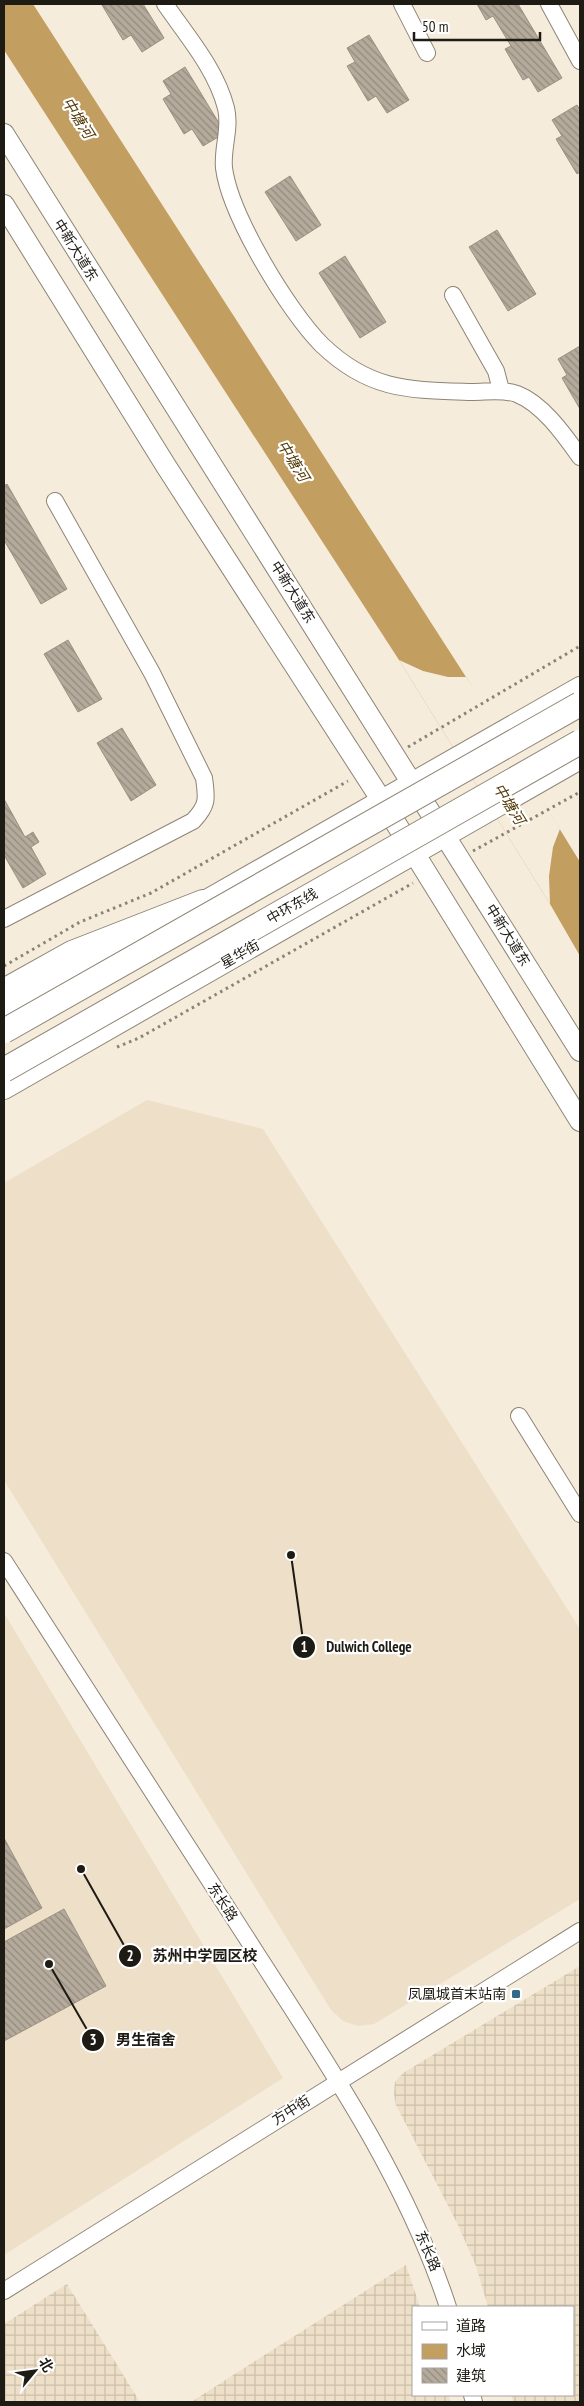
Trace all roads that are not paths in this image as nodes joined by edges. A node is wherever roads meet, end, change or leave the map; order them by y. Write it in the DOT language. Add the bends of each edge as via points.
graph roads {
  1 [pos="165,4"];
  2 [pos="402,4"];
  3 [pos="549,4"];
  4 [pos="428,53"];
  5 [pos="580,61"];
  6 [pos="4,134"];
  7 [pos="4,205"];
  8 [pos="453,295"];
  9 [pos="501,390"];
  10 [pos="580,457"];
  11 [pos="55,501"];
  12 [pos="580,687"];
  13 [pos="580,704"];
  14 [pos="580,742"];
  15 [pos="580,759"];
  16 [pos="413,783"];
  17 [pos="382,801"];
  18 [pos="447,836"];
  19 [pos="415,854"];
  20 [pos="203,902"];
  21 [pos="4,918"];
  22 [pos="4,992"];
  23 [pos="4,1015"];
  24 [pos="4,1031"];
  25 [pos="580,1051"];
  26 [pos="4,1070"];
  27 [pos="4,1089"];
  28 [pos="580,1121"];
  29 [pos="519,1416"];
  30 [pos="580,1514"];
  31 [pos="4,1561"];
  32 [pos="580,1931"];
  33 [pos="338,2081"];
  34 [pos="4,2291"];
  35 [pos="448,2306"];
  1 -- 9 [label="street" via="203,59 226,108 228,128 224,166 238,213 277,284 320,343 360,375 381,383 420,391"];
  2 -- 4 [label="street"];
  3 -- 5 [label="street"];
  6 -- 16 [label="main road, 中新大道东"];
  7 -- 17 [label="main road" via="166,466"];
  8 -- 9 [label="street" via="496,371"];
  9 -- 10 [label="street" via="518,394 551,418"];
  11 -- 21 [label="street" via="152,673 204,778 207,796 204,809 193,822"];
  12 -- 16 [label="main road"];
  13 -- 24 [label="highway, bridge"];
  14 -- 26 [label="highway, 中环东线, bridge"];
  15 -- 18 [label="main road, 星华街"];
  16 -- 17 [label="main road"];
  16 -- 18 [label="main road, 中新大道东"];
  17 -- 19 [label="main road"];
  17 -- 20 [label="main road"];
  18 -- 19 [label="main road, 星华街"];
  18 -- 25 [label="main road, 中新大道东"];
  19 -- 27 [label="main road, 星华街"];
  19 -- 28 [label="main road"];
  20 -- 22 [label="highway" via="72,954"];
  20 -- 23 [label="main road"];
  29 -- 30 [label="street"];
  31 -- 33 [label="street, 东长路"];
  32 -- 33 [label="street, 方中街"];
  33 -- 34 [label="street, 方中街"];
  33 -- 35 [label="street, 东长路" via="398,2184 433,2260"];
}
